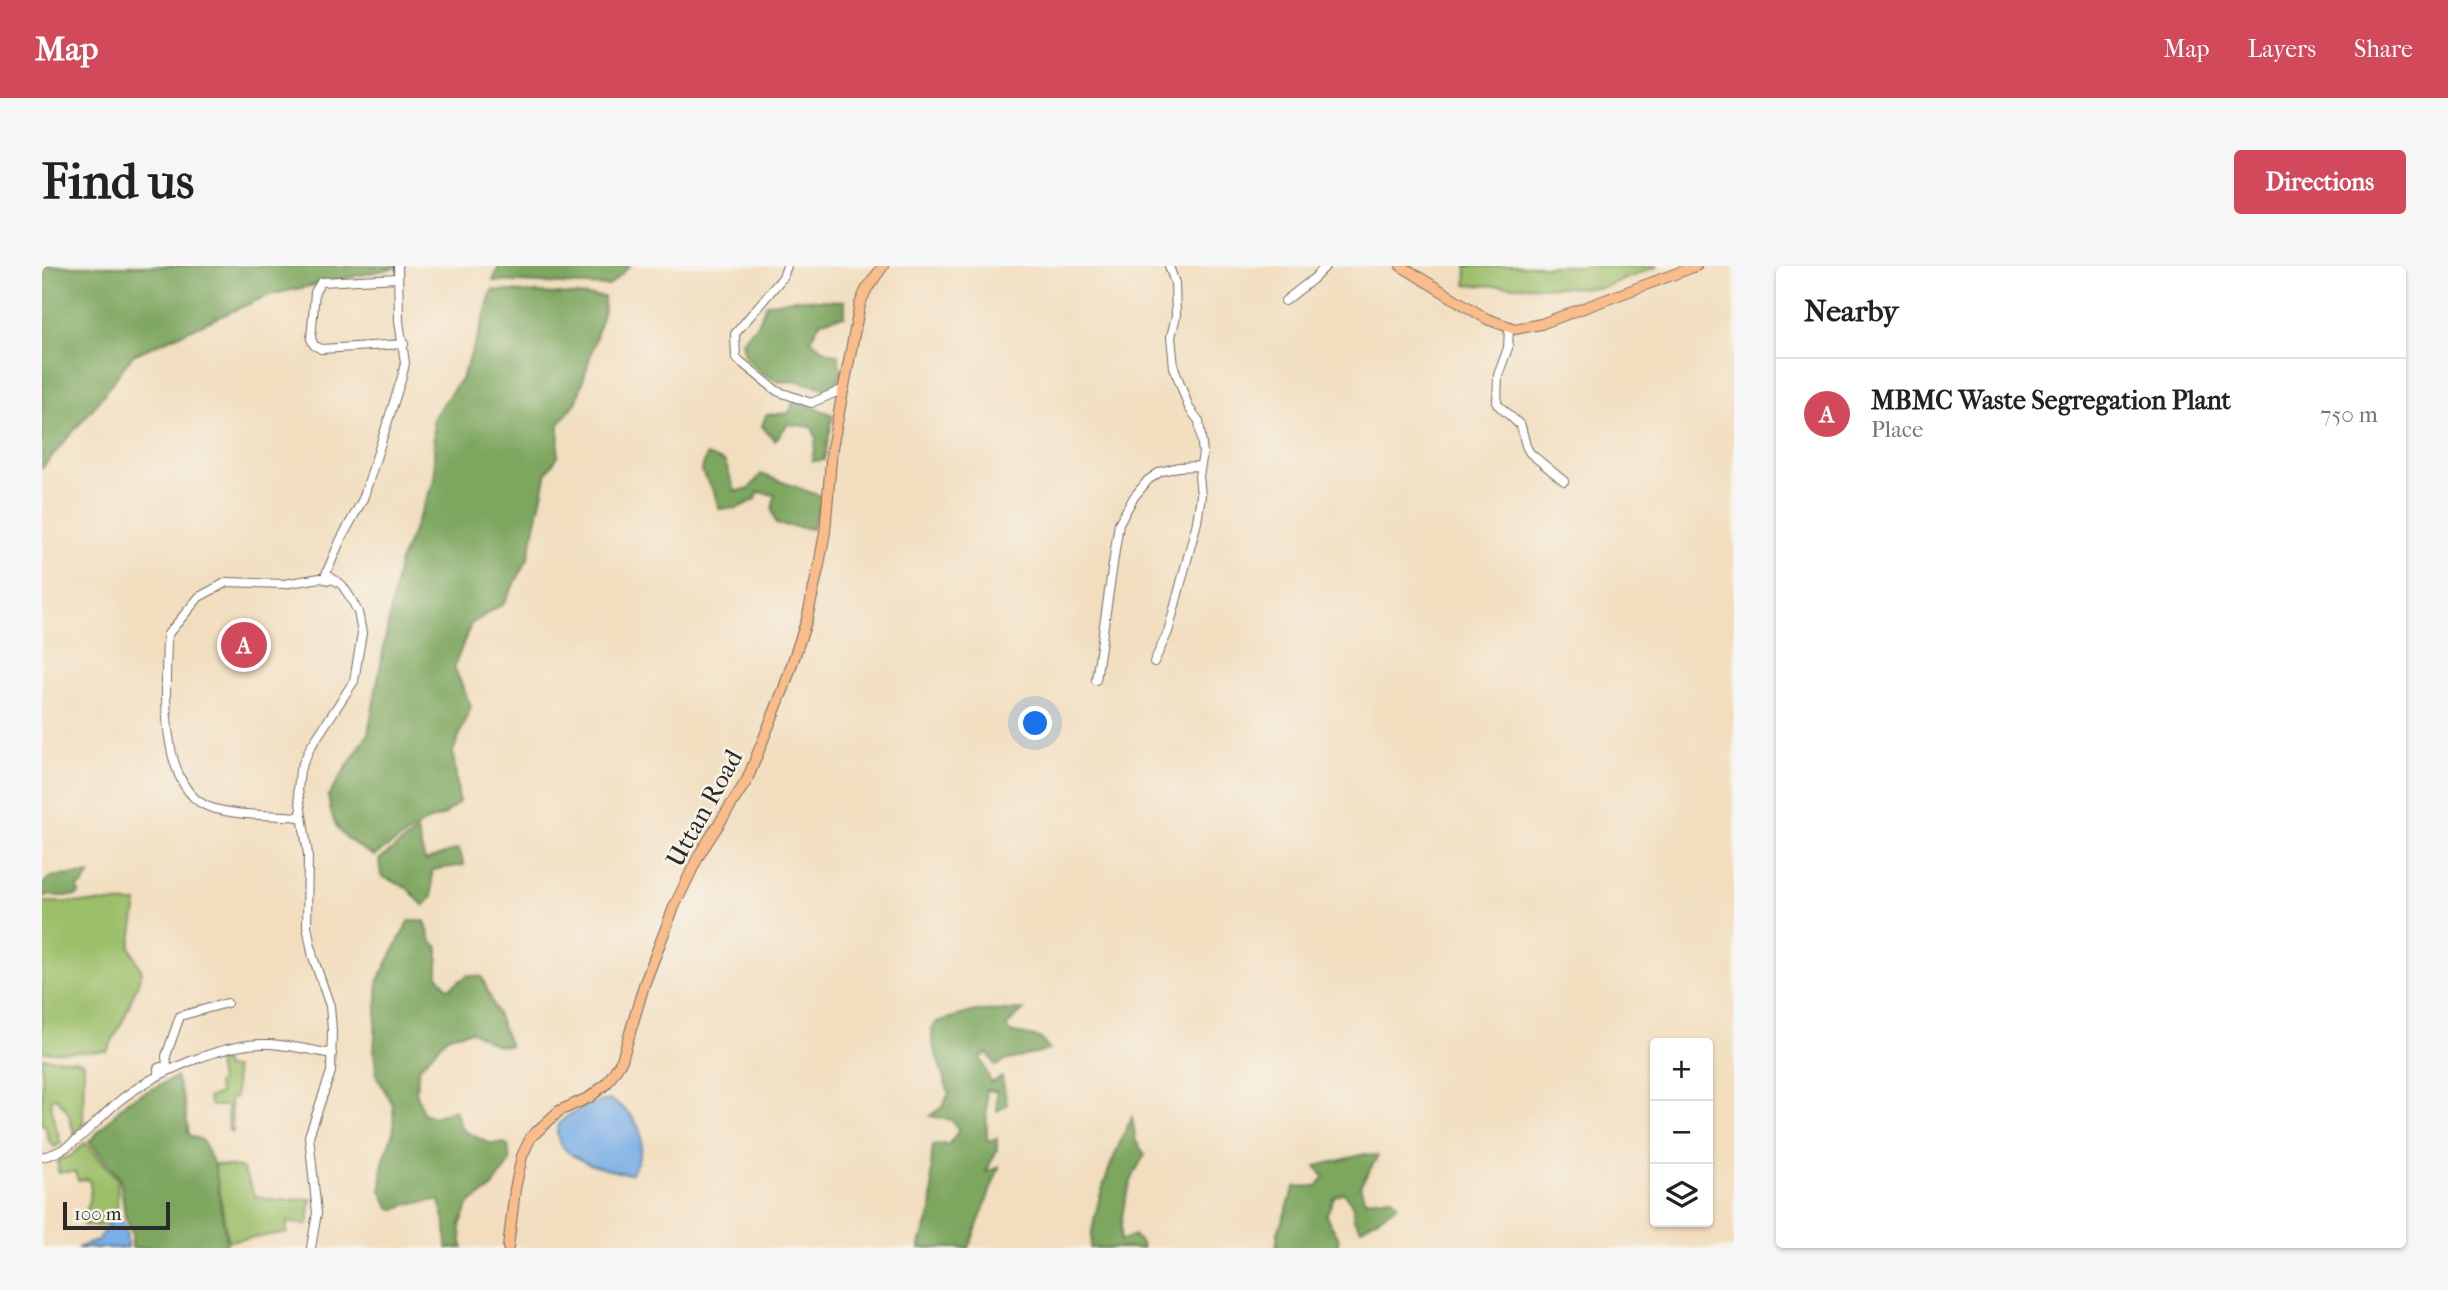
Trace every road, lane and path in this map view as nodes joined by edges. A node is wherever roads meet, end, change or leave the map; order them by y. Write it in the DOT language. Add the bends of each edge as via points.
graph roads {
  1 [pos="398,266"];
  2 [pos="787,266"];
  3 [pos="883,266"];
  4 [pos="1168,266"];
  5 [pos="1326,266"];
  6 [pos="1401,266"];
  7 [pos="1696,266"];
  8 [pos="398,278"];
  9 [pos="1285,302"];
  10 [pos="1509,327"];
  11 [pos="404,344"];
  12 [pos="844,389"];
  13 [pos="1200,466"];
  14 [pos="1564,481"];
  15 [pos="336,582"];
  16 [pos="1154,662"];
  17 [pos="1096,680"];
  18 [pos="301,817"];
  19 [pos="226,1003"];
  20 [pos="332,1054"];
  21 [pos="158,1076"];
  22 [pos="42,1157"];
  23 [pos="311,1248"];
  24 [pos="509,1248"];
  1 -- 8 [label="street"];
  2 -- 12 [label="street" via="783,277 735,334 736,358 776,391 811,403"];
  3 -- 12 [label="main road, Uttan Road" via="860,304"];
  4 -- 13 [label="street" via="1175,283 1174,367 1189,408 1199,421"];
  5 -- 9 [label="street"];
  6 -- 10 [label="main road" via="1487,319"];
  7 -- 10 [label="main road" via="1541,324"];
  8 -- 11 [label="street"];
  8 -- 11 [label="street" via="321,282 315,292 311,339 321,349"];
  10 -- 14 [label="street" via="1497,404 1521,426 1530,453"];
  11 -- 15 [label="street" via="402,377 363,499 326,574"];
  12 -- 24 [label="main road, Uttan Road" via="813,592 757,760 699,855 674,907 622,1060 607,1083 590,1097 559,1111 531,1137 515,1189"];
  13 -- 16 [label="street" via="1197,522 1168,632"];
  13 -- 17 [label="street" via="1178,467 1148,480 1119,523"];
  15 -- 18 [label="street" via="358,612 362,633 359,660 354,681 300,770"];
  15 -- 18 [label="street" via="320,578 284,584 227,582 199,597 167,640 169,738 186,788 198,802 215,809"];
  18 -- 20 [label="street" via="308,854 307,926 330,1006"];
  19 -- 21 [label="street" via="180,1016 167,1065 158,1068"];
  20 -- 21 [label="street" via="252,1044"];
  20 -- 23 [label="street" via="329,1079 309,1136 317,1213"];
  21 -- 22 [label="street" via="119,1101 64,1150"];
}
